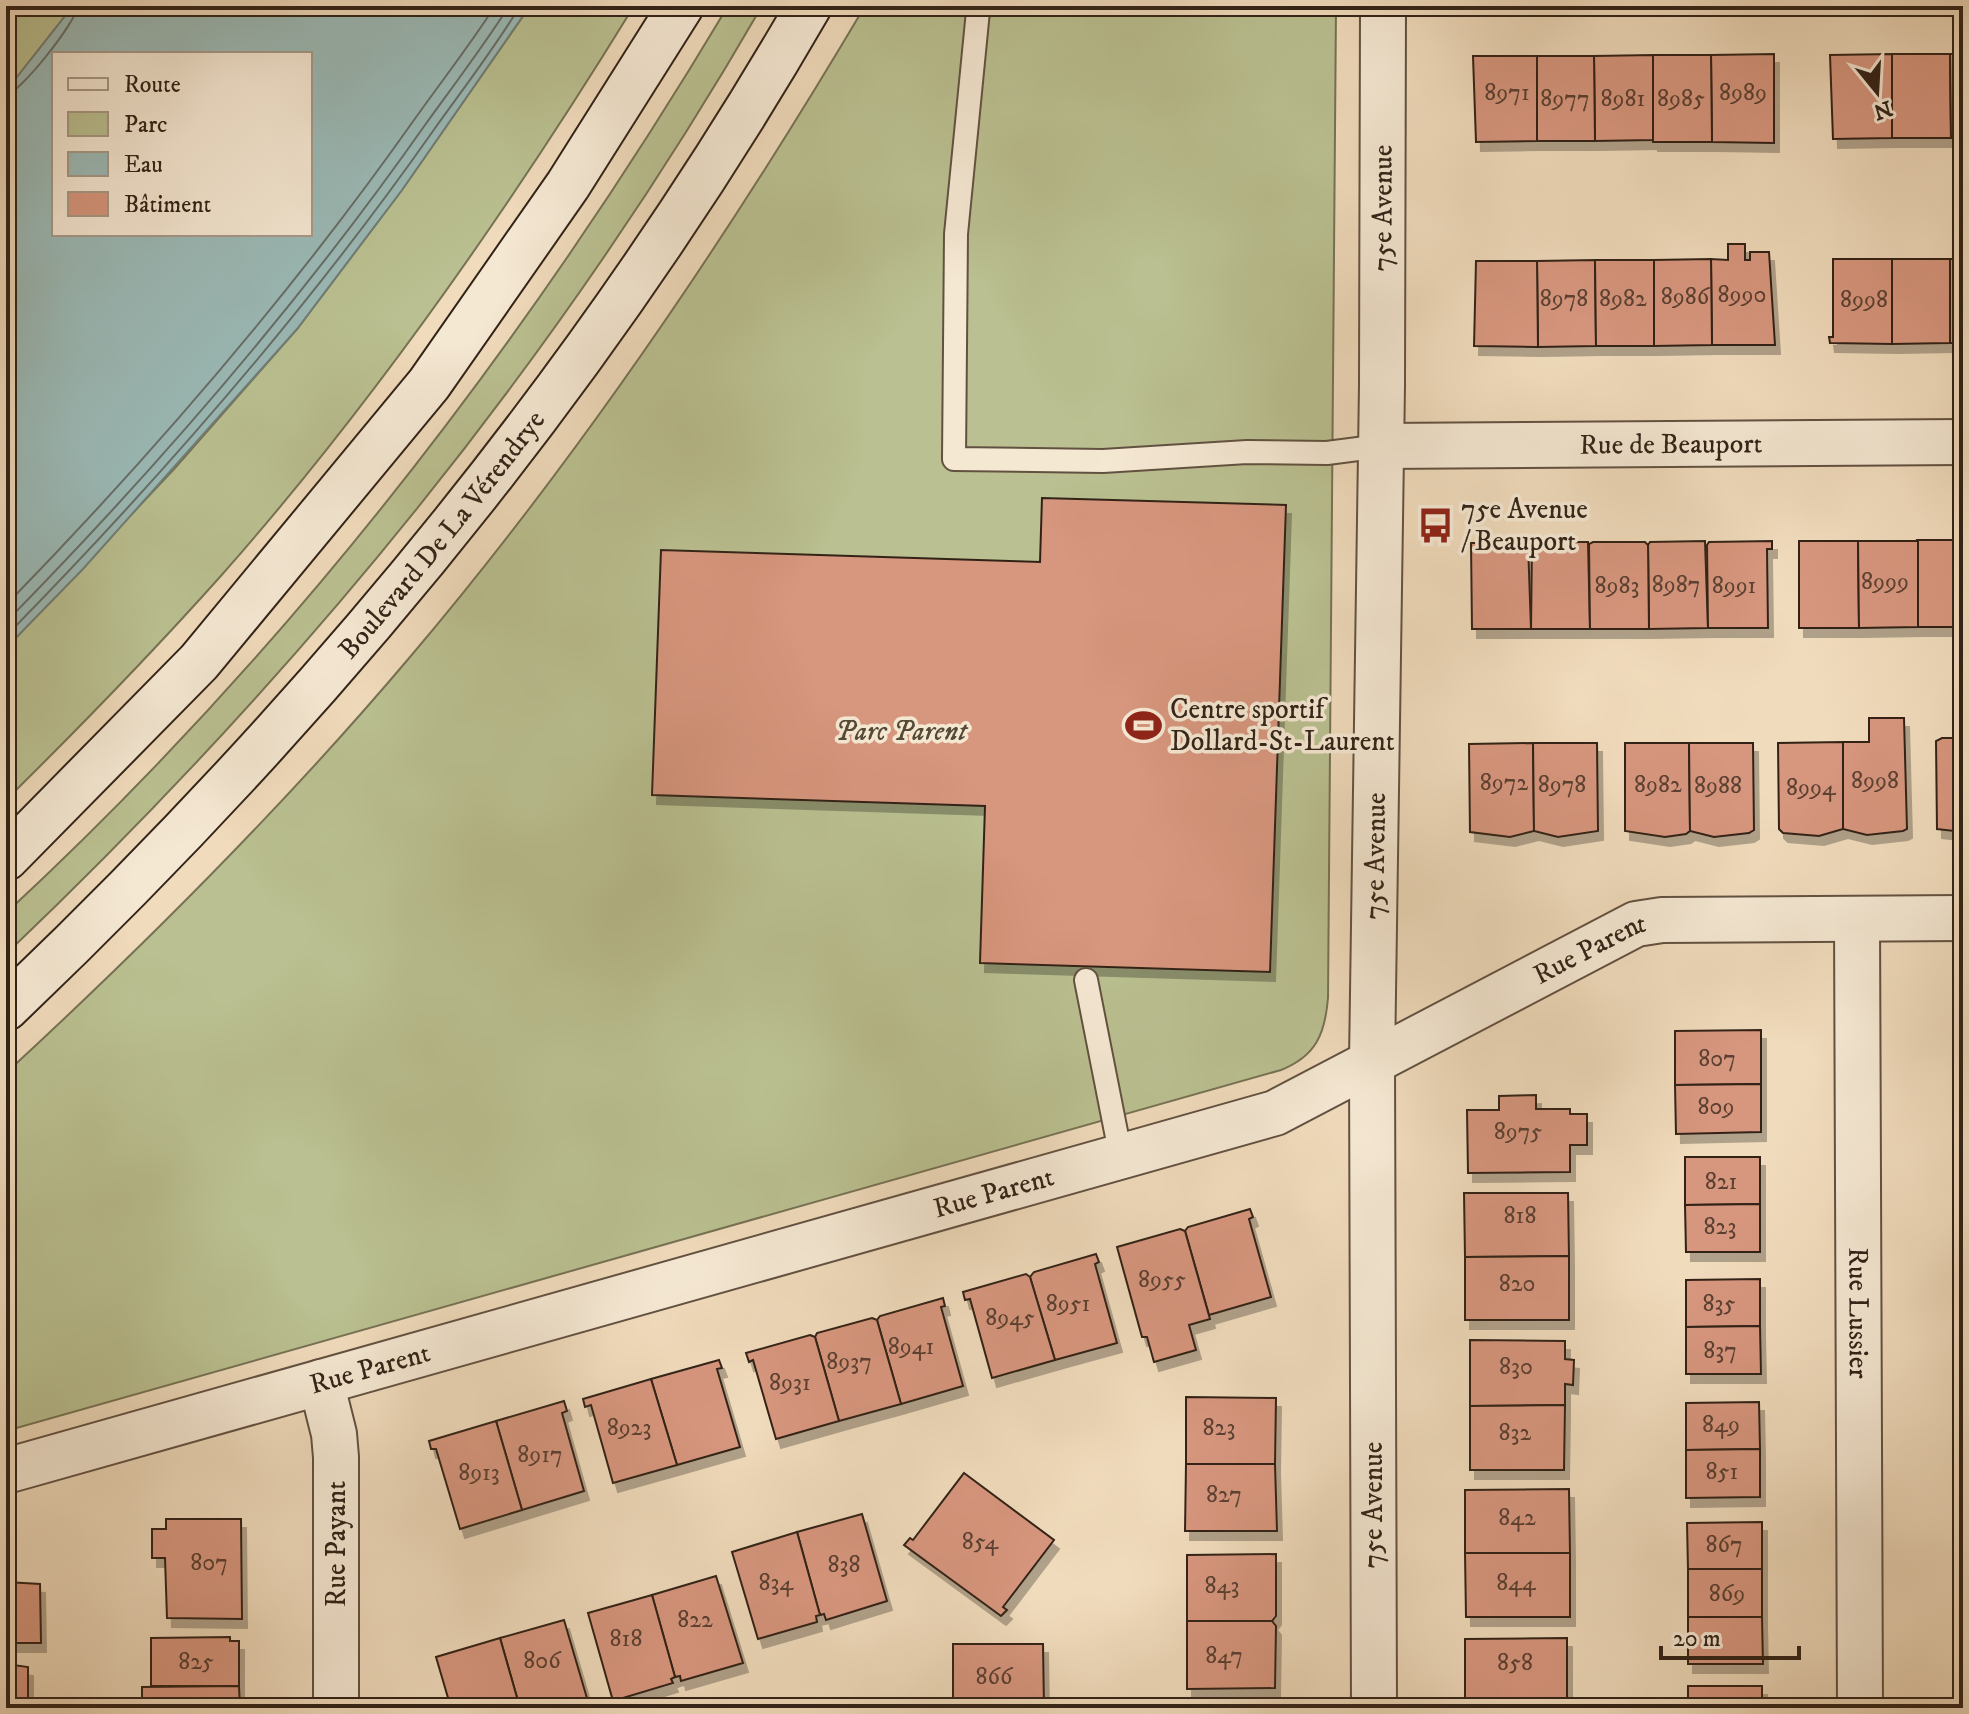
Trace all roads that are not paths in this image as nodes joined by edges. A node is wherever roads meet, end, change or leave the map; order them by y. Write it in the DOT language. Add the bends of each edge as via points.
graph roads {
  1 [pos="681,6"];
  2 [pos="809,6"];
  3 [pos="984,6"];
  4 [pos="1383,6"];
  5 [pos="1963,442"];
  6 [pos="1381,446"];
  7 [pos="6,858"];
  8 [pos="1963,918"];
  9 [pos="1857,919"];
  10 [pos="1086,980"];
  11 [pos="6,1008"];
  12 [pos="1372,1061"];
  13 [pos="1121,1157"];
  14 [pos="321,1382"];
  15 [pos="6,1471"];
  16 [pos="336,1708"];
  17 [pos="1374,1708"];
  18 [pos="1860,1708"];
  1 -- 7 [label="street" via="568,185 429,384 199,662"];
  2 -- 11 [label="street, Boulevard De La Vérendrye" via="603,328 466,511 286,725"];
  3 -- 6 [label="lane" via="978,11 956,234 954,459 1103,461 1327,453"];
  4 -- 6 [label="street, 75e Avenue"];
  5 -- 6 [label="street, Rue de Beauport"];
  6 -- 12 [label="street, 75e Avenue"];
  8 -- 9 [label="street, Rue Parent"];
  9 -- 12 [label="street, Rue Parent" via="1636,924"];
  9 -- 18 [label="street, Rue Lussier"];
  10 -- 13 [label="lane"];
  12 -- 13 [label="street, Rue Parent" via="1275,1113"];
  12 -- 17 [label="street, 75e Avenue"];
  13 -- 14 [label="street, Rue Parent"];
  14 -- 15 [label="street, Rue Parent"];
  14 -- 16 [label="street, Rue Payant" via="336,1457"];
}
